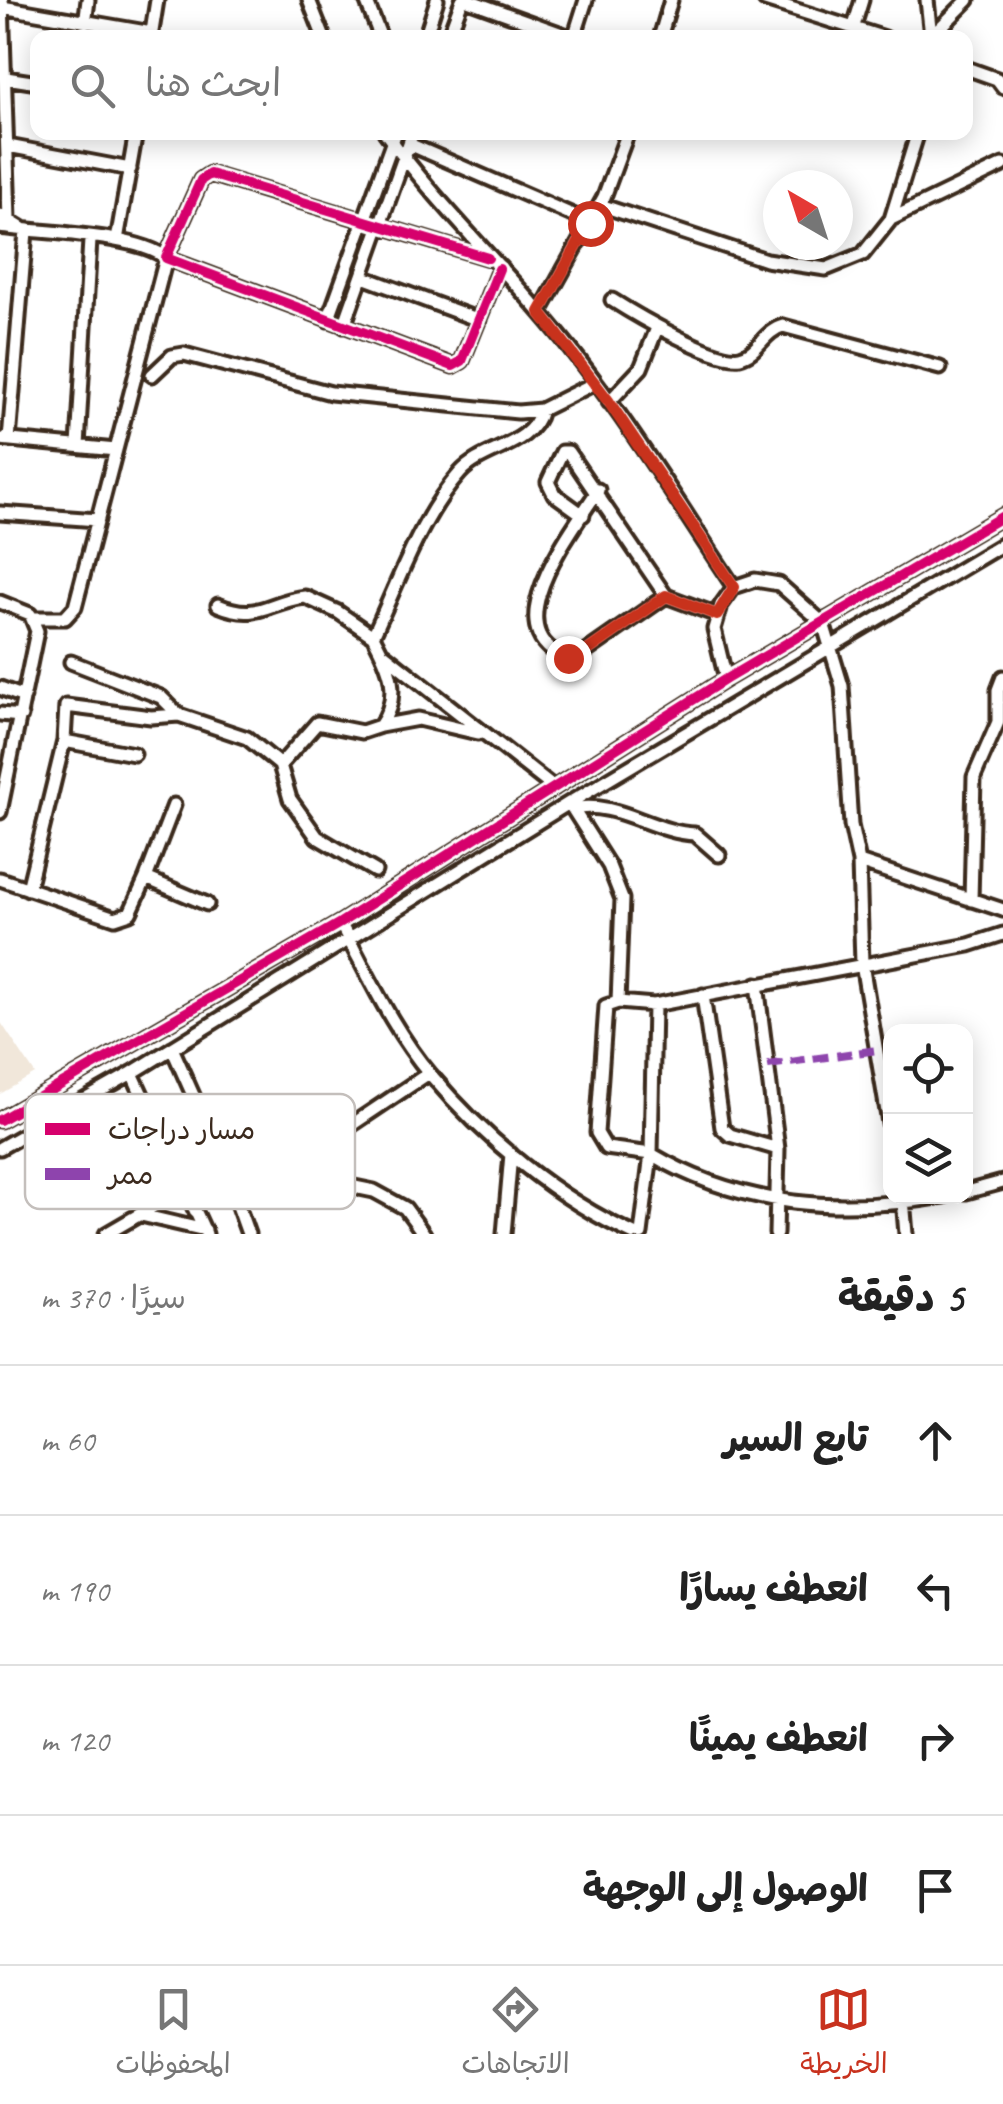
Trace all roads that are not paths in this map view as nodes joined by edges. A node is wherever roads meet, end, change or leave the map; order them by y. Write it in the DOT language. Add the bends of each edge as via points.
graph roads {
  1 [pos="88,0"];
  2 [pos="157,0"];
  3 [pos="309,0"];
  4 [pos="366,0"];
  5 [pos="437,0"];
  6 [pos="465,0"];
  7 [pos="586,0"];
  8 [pos="671,0"];
  9 [pos="765,0"];
  10 [pos="862,0"];
  11 [pos="927,0"];
  12 [pos="968,0"];
  13 [pos="2,4"];
  14 [pos="792,4"];
  15 [pos="85,24"];
  16 [pos="854,26"];
  17 [pos="122,30"];
  18 [pos="153,30"];
  19 [pos="321,30"];
  20 [pos="378,30"];
  21 [pos="428,30"];
  22 [pos="452,30"];
  23 [pos="551,30"];
  24 [pos="577,30"];
  25 [pos="662,30"];
  26 [pos="864,30"];
  27 [pos="929,30"];
  28 [pos="937,30"];
  29 [pos="973,71"];
  30 [pos="6,78"];
  31 [pos="1001,81"];
  32 [pos="30,82"];
  33 [pos="135,140"];
  34 [pos="390,140"];
  35 [pos="393,140"];
  36 [pos="410,140"];
  37 [pos="415,140"];
  38 [pos="625,140"];
  39 [pos="916,140"];
  40 [pos="8,146"];
  41 [pos="405,160"];
  42 [pos="1003,165"];
  43 [pos="130,169"];
  44 [pos="600,205"];
  45 [pos="891,219"];
  46 [pos="3,221"];
  47 [pos="366,222"];
  48 [pos="590,223"];
  49 [pos="382,227"];
  50 [pos="26,231"];
  51 [pos="90,240"];
  52 [pos="117,240"];
  53 [pos="166,258"];
  54 [pos="488,258"];
  55 [pos="499,269"];
  56 [pos="362,277"];
  57 [pos="612,300"];
  58 [pos="540,312"];
  59 [pos="328,320"];
  60 [pos="479,320"];
  61 [pos="344,326"];
  62 [pos="657,328"];
  63 [pos="940,368"];
  64 [pos="152,375"];
  65 [pos="595,383"];
  66 [pos="609,402"];
  67 [pos="541,410"];
  68 [pos="5,439"];
  69 [pos="78,446"];
  70 [pos="116,450"];
  71 [pos="598,490"];
  72 [pos="0,512"];
  73 [pos="583,515"];
  74 [pos="1003,516"];
  75 [pos="98,520"];
  76 [pos="1003,544"];
  77 [pos="734,587"];
  78 [pos="666,596"];
  79 [pos="0,602"];
  80 [pos="218,605"];
  81 [pos="717,615"];
  82 [pos="34,618"];
  83 [pos="823,623"];
  84 [pos="372,636"];
  85 [pos="829,651"];
  86 [pos="381,652"];
  87 [pos="71,662"];
  88 [pos="1003,677"];
  89 [pos="726,679"];
  90 [pos="1,691"];
  91 [pos="24,698"];
  92 [pos="0,714"];
  93 [pos="179,714"];
  94 [pos="22,716"];
  95 [pos="380,726"];
  96 [pos="484,734"];
  97 [pos="64,741"];
  98 [pos="134,754"];
  99 [pos="280,765"];
  100 [pos="3,784"];
  101 [pos="554,788"];
  102 [pos="174,806"];
  103 [pos="571,806"];
  104 [pos="0,812"];
  105 [pos="719,855"];
  106 [pos="858,862"];
  107 [pos="375,871"];
  108 [pos="146,878"];
  109 [pos="0,879"];
  110 [pos="28,889"];
  111 [pos="971,900"];
  112 [pos="206,904"];
  113 [pos="1003,910"];
  114 [pos="340,923"];
  115 [pos="1003,934"];
  116 [pos="348,938"];
  117 [pos="300,946"];
  118 [pos="309,962"];
  119 [pos="862,964"];
  120 [pos="757,984"];
  121 [pos="703,995"];
  122 [pos="618,1002"];
  123 [pos="654,1005"];
  124 [pos="172,1048"];
  125 [pos="132,1073"];
  126 [pos="428,1073"];
  127 [pos="45,1094"];
  128 [pos="95,1094"];
  129 [pos="142,1094"];
  130 [pos="192,1094"];
  131 [pos="25,1106"];
  132 [pos="887,1114"];
  133 [pos="0,1120"];
  134 [pos="355,1122"];
  135 [pos="25,1134"];
  136 [pos="0,1148"];
  137 [pos="778,1148"];
  138 [pos="511,1154"];
  139 [pos="651,1154"];
  140 [pos="1003,1182"];
  141 [pos="355,1188"];
  142 [pos="973,1190"];
  143 [pos="778,1202"];
  144 [pos="883,1202"];
  145 [pos="903,1204"];
  146 [pos="152,1209"];
  147 [pos="195,1209"];
  148 [pos="239,1209"];
  149 [pos="141,1216"];
  150 [pos="205,1232"];
  151 [pos="106,1234"];
  152 [pos="248,1234"];
  153 [pos="424,1234"];
  154 [pos="504,1234"];
  155 [pos="638,1234"];
  156 [pos="776,1234"];
  157 [pos="906,1234"];
  1 -- 15 [label="street"];
  2 -- 18 [label="street"];
  3 -- 19 [label="street"];
  4 -- 20 [label="street"];
  5 -- 21 [label="street"];
  6 -- 22 [label="street"];
  6 -- 23 [label="street"];
  7 -- 24 [label="street"];
  8 -- 25 [label="street"];
  9 -- 14 [label="street"];
  10 -- 16 [label="street"];
  11 -- 27 [label="street"];
  12 -- 28 [label="street"];
  13 -- 15 [label="street"];
  13 -- 30 [label="street"];
  14 -- 16 [label="street"];
  15 -- 17 [label="street"];
  16 -- 26 [label="street"];
  29 -- 31 [label="street"];
  30 -- 32 [label="street"];
  30 -- 40 [label="street"];
  33 -- 43 [label="street"];
  34 -- 47 [label="street"];
  35 -- 41 [label="street"];
  36 -- 41 [label="street"];
  37 -- 48 [label="street"];
  38 -- 44 [label="street"];
  39 -- 45 [label="street"];
  40 -- 43 [label="street"];
  40 -- 46 [label="street"];
  41 -- 49 [label="street"];
  41 -- 54 [label="street"];
  42 -- 45 [label="street"];
  43 -- 52 [label="street"];
  44 -- 45 [label="street" via="714,245 810,269 847,264 864,254"];
  44 -- 48 [label="street"];
  46 -- 50 [label="street"];
  47 -- 49 [label="street"];
  47 -- 53 [label="street" via="210,174 201,180"];
  47 -- 59 [label="street"];
  48 -- 58 [label="street"];
  49 -- 54 [label="street"];
  49 -- 56 [label="street"];
  50 -- 51 [label="street"];
  50 -- 68 [label="street"];
  51 -- 52 [label="street"];
  51 -- 69 [label="street"];
  52 -- 53 [label="street"];
  53 -- 59 [label="street"];
  53 -- 70 [label="street"];
  54 -- 55 [label="street"];
  55 -- 58 [label="street"];
  55 -- 60 [label="street"];
  56 -- 60 [label="street"];
  56 -- 61 [label="street"];
  57 -- 62 [label="street"];
  58 -- 65 [label="street"];
  59 -- 61 [label="street"];
  60 -- 61 [label="street" via="462,361 453,366"];
  62 -- 63 [label="street" via="731,357 750,352 783,326"];
  62 -- 66 [label="street" via="641,368"];
  64 -- 67 [label="street" via="184,354 331,392"];
  65 -- 66 [label="street"];
  65 -- 67 [label="street"];
  66 -- 77 [label="street"];
  67 -- 84 [label="street" via="538,425 523,437 459,474 425,526"];
  68 -- 69 [label="street"];
  69 -- 70 [label="street"];
  70 -- 75 [label="street"];
  71 -- 73 [label="street"];
  71 -- 73 [label="street" via="568,452 559,455 548,482"];
  71 -- 78 [label="street"];
  72 -- 75 [label="street"];
  73 -- 78 [label="street" via="539,586 538,627 553,649 574,660"];
  74 -- 83 [label="street"];
  75 -- 82 [label="street" via="76,607 65,618"];
  76 -- 85 [label="street"];
  77 -- 81 [label="street"];
  77 -- 83 [label="street" via="755,580 779,584"];
  78 -- 81 [label="street"];
  79 -- 82 [label="street"];
  80 -- 84 [label="street" via="263,612 305,597"];
  81 -- 89 [label="street" via="714,630"];
  82 -- 91 [label="street"];
  83 -- 85 [label="street"];
  83 -- 89 [label="street"];
  84 -- 86 [label="street"];
  85 -- 103 [label="street"];
  85 -- 106 [label="street" via="842,686"];
  86 -- 95 [label="street" via="394,695"];
  86 -- 96 [label="street"];
  87 -- 93 [label="street" via="161,698"];
  88 -- 111 [label="street" via="998,722 974,777"];
  89 -- 101 [label="street"];
  90 -- 91 [label="street"];
  91 -- 94 [label="street"];
  92 -- 94 [label="street"];
  93 -- 97 [label="street" via="151,718 66,706"];
  93 -- 99 [label="street" via="238,733"];
  94 -- 100 [label="street"];
  95 -- 96 [label="street" via="418,720"];
  95 -- 99 [label="street" via="362,732 318,723"];
  96 -- 101 [label="street"];
  97 -- 98 [label="street"];
  97 -- 110 [label="street"];
  99 -- 107 [label="street" via="302,820 332,850"];
  100 -- 104 [label="street"];
  101 -- 114 [label="street"];
  102 -- 108 [label="street"];
  103 -- 105 [label="street" via="596,806 695,834"];
  103 -- 116 [label="street"];
  103 -- 122 [label="street" via="622,899"];
  106 -- 111 [label="street"];
  106 -- 119 [label="street"];
  108 -- 110 [label="street" via="134,907 121,917"];
  108 -- 112 [label="street"];
  109 -- 110 [label="street"];
  111 -- 113 [label="street"];
  114 -- 116 [label="street"];
  114 -- 117 [label="street"];
  115 -- 119 [label="street"];
  116 -- 118 [label="street"];
  116 -- 126 [label="street"];
  117 -- 118 [label="street"];
  117 -- 127 [label="street"];
  118 -- 124 [label="street"];
  119 -- 120 [label="street"];
  119 -- 132 [label="street"];
  120 -- 121 [label="street"];
  120 -- 137 [label="street"];
  121 -- 123 [label="street"];
  121 -- 137 [label="street" via="722,1128"];
  122 -- 123 [label="street"];
  122 -- 139 [label="street" via="604,1012 596,1133 606,1148"];
  123 -- 139 [label="street"];
  124 -- 125 [label="street"];
  124 -- 130 [label="street"];
  125 -- 128 [label="street"];
  125 -- 129 [label="street"];
  126 -- 134 [label="street"];
  126 -- 138 [label="street"];
  131 -- 133 [label="street"];
  135 -- 136 [label="street"];
  137 -- 143 [label="street"];
  138 -- 154 [label="street"];
  138 -- 155 [label="street" via="579,1206"];
  139 -- 143 [label="street" via="714,1185"];
  139 -- 155 [label="street"];
  140 -- 142 [label="street"];
  141 -- 153 [label="street" via="405,1208"];
  143 -- 144 [label="street" via="819,1207"];
  143 -- 156 [label="street"];
  145 -- 157 [label="street"];
  146 -- 149 [label="street"];
  147 -- 150 [label="street"];
  148 -- 152 [label="street"];
  149 -- 150 [label="street"];
  149 -- 151 [label="street"];
}
